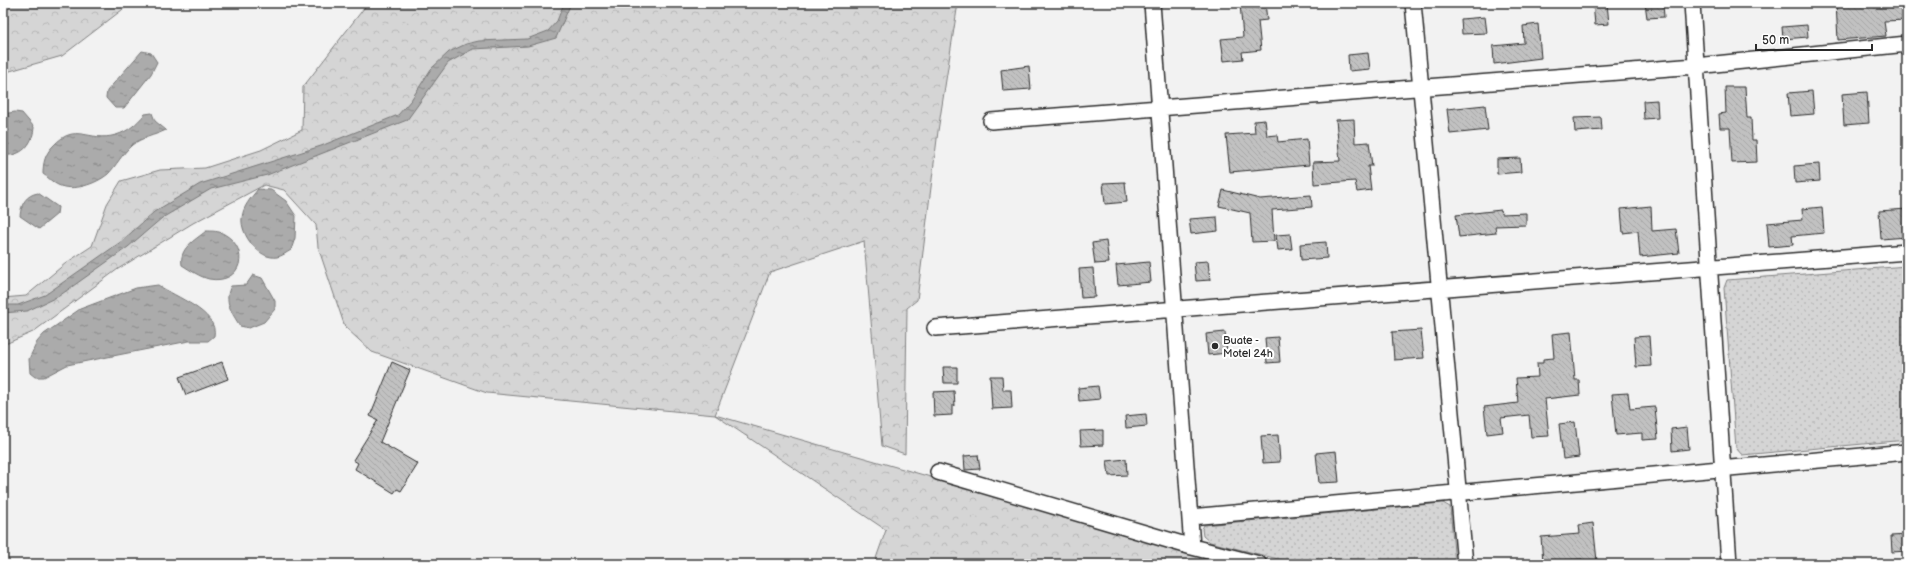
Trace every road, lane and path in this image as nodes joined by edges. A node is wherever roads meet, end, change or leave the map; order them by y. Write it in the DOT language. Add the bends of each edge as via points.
graph roads {
  1 [pos="1152,3"];
  2 [pos="1413,3"];
  3 [pos="1692,3"];
  4 [pos="1907,44"];
  5 [pos="1696,66"];
  6 [pos="1421,87"];
  7 [pos="1160,108"];
  8 [pos="991,121"];
  9 [pos="1907,252"];
  10 [pos="1710,268"];
  11 [pos="1440,289"];
  12 [pos="1175,309"];
  13 [pos="935,328"];
  14 [pos="1907,452"];
  15 [pos="1723,469"];
  16 [pos="938,472"];
  17 [pos="1459,493"];
  18 [pos="1190,517"];
  19 [pos="1192,547"];
  20 [pos="1259,564"];
  21 [pos="1465,564"];
  22 [pos="1729,564"];
  1 -- 7 [label="street"];
  2 -- 6 [label="street"];
  3 -- 5 [label="street"];
  4 -- 5 [label="street"];
  5 -- 6 [label="street"];
  5 -- 10 [label="street"];
  6 -- 7 [label="street"];
  6 -- 11 [label="street"];
  7 -- 8 [label="street"];
  7 -- 12 [label="street"];
  9 -- 10 [label="street"];
  10 -- 11 [label="street"];
  10 -- 15 [label="street"];
  11 -- 12 [label="street"];
  11 -- 17 [label="street"];
  12 -- 13 [label="street"];
  12 -- 18 [label="street"];
  14 -- 15 [label="street"];
  15 -- 17 [label="street"];
  15 -- 22 [label="street"];
  16 -- 19 [label="street"];
  17 -- 18 [label="street"];
  17 -- 21 [label="street"];
  18 -- 19 [label="street"];
  19 -- 20 [label="street"];
}
